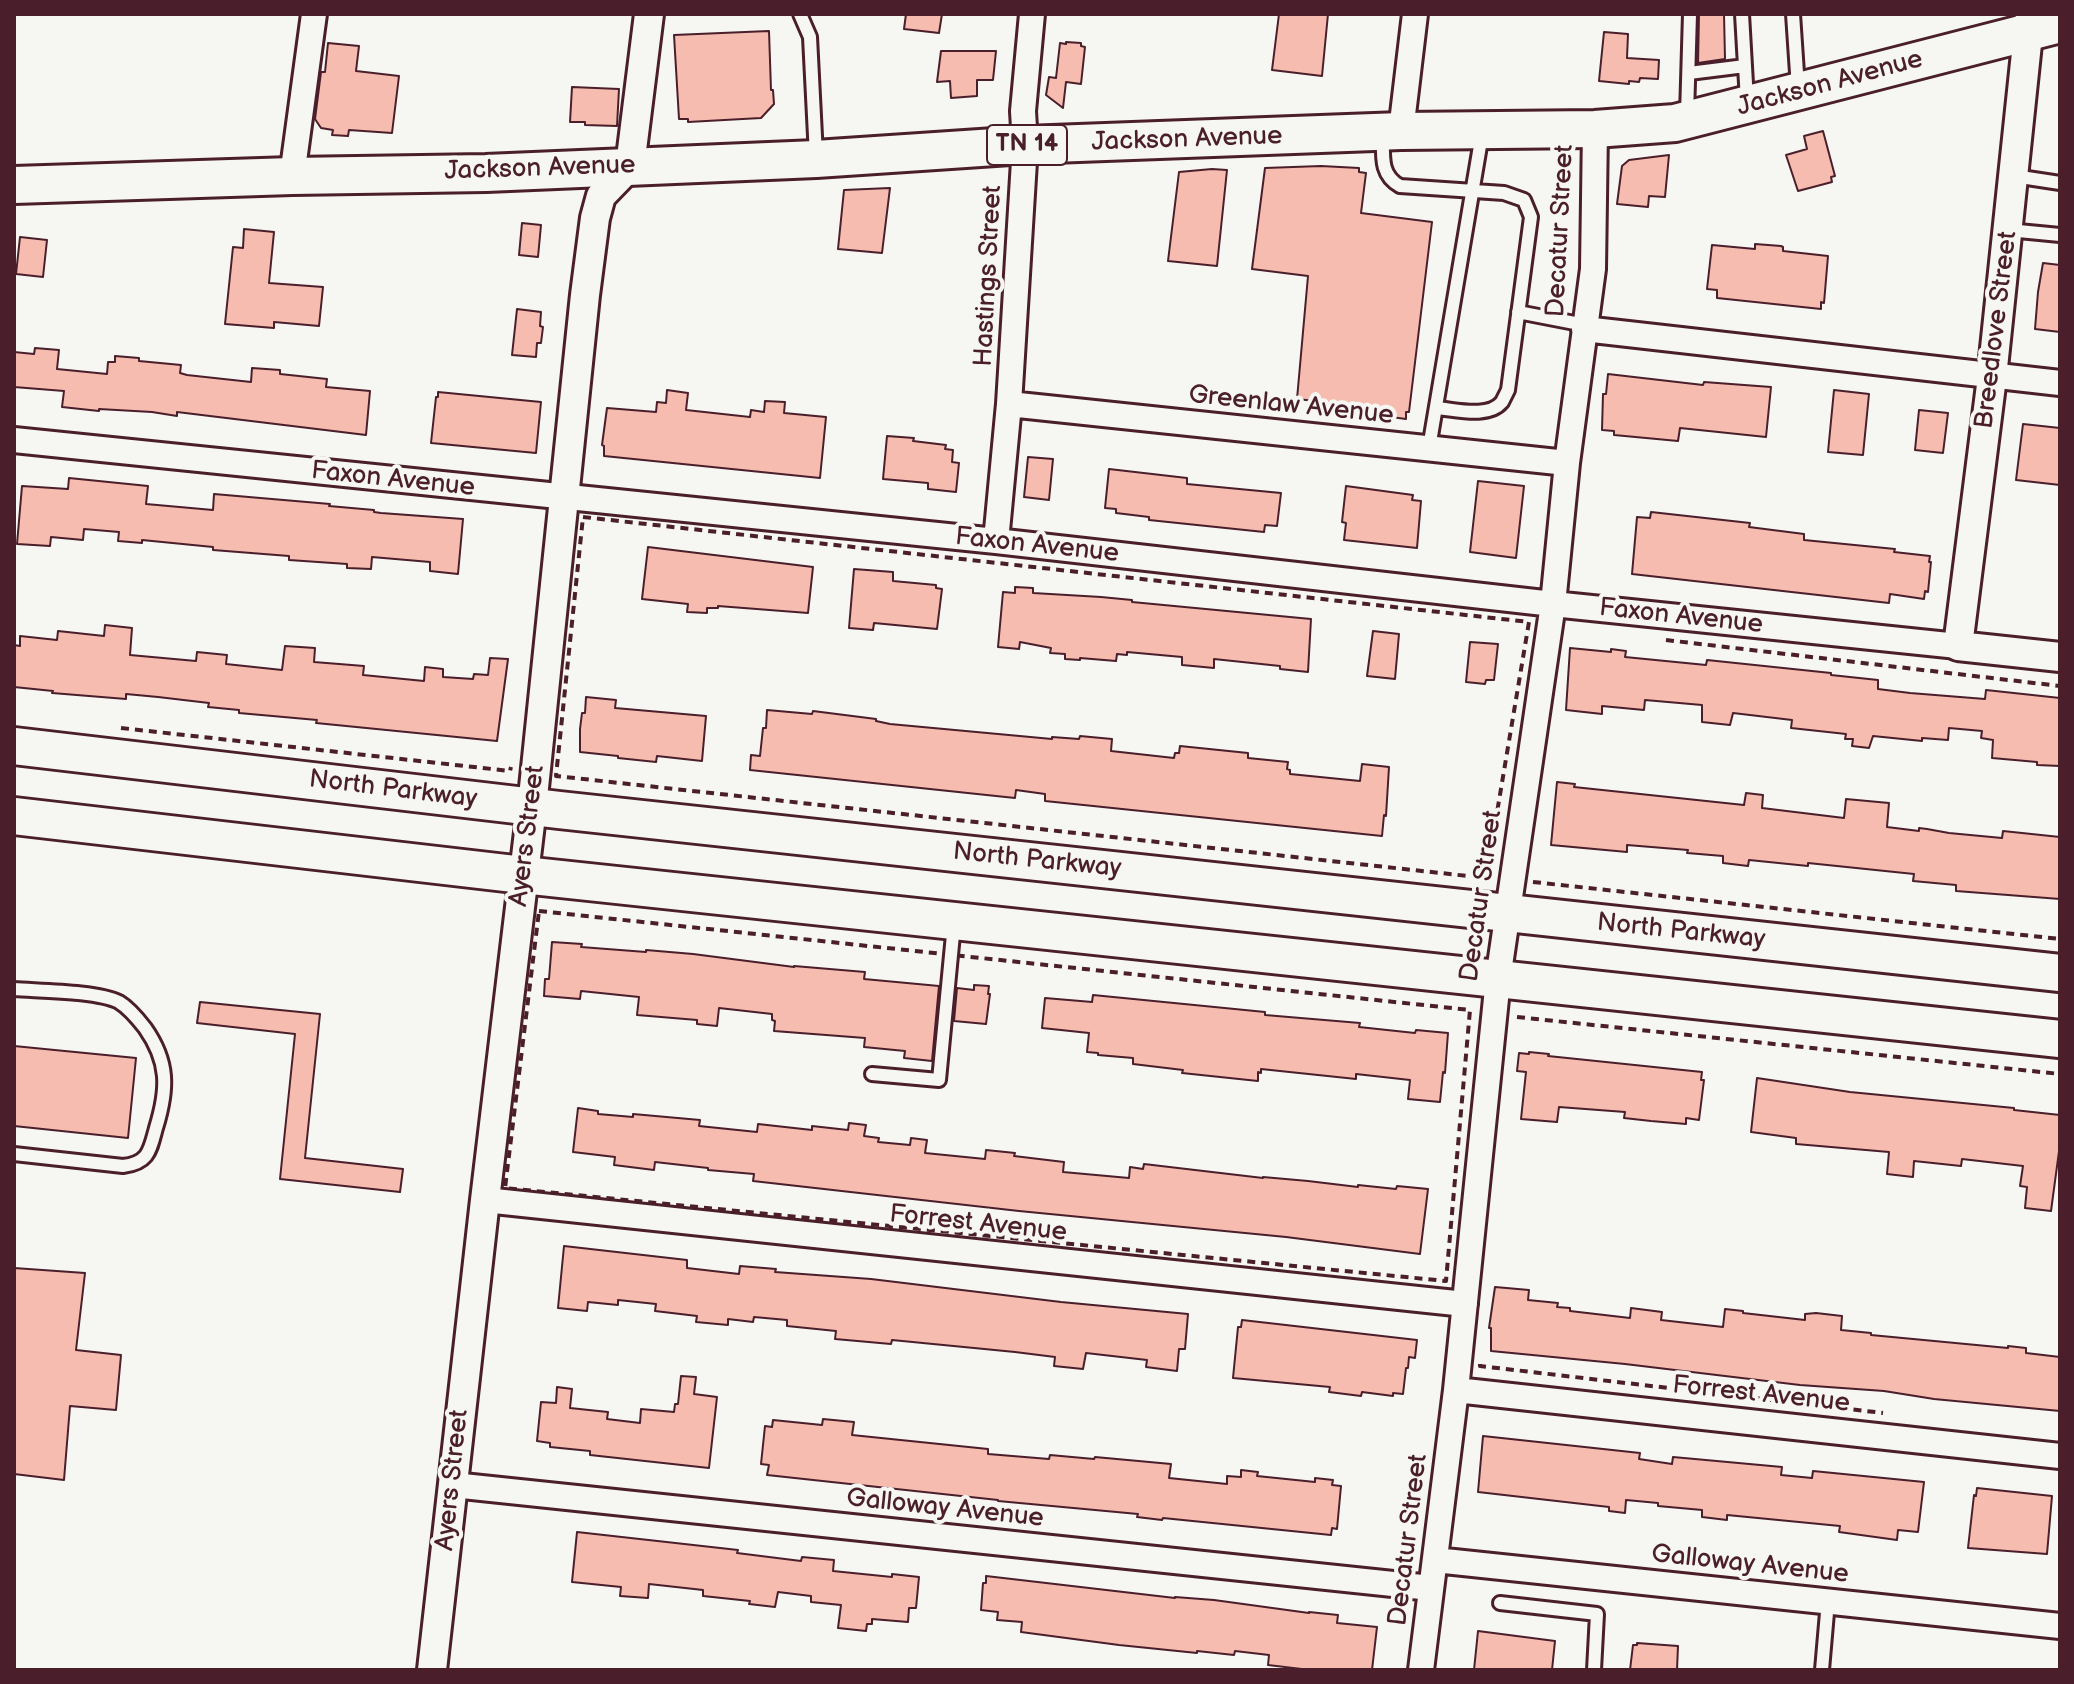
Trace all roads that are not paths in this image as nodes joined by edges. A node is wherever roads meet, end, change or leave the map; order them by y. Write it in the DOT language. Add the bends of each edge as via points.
graph roads {
  1 [pos="314,14"];
  2 [pos="649,14"];
  3 [pos="800,14"];
  4 [pos="1032,14"];
  5 [pos="1415,14"];
  6 [pos="1690,14"];
  7 [pos="1742,14"];
  8 [pos="1793,14"];
  9 [pos="2040,23"];
  10 [pos="1745,66"];
  11 [pos="1689,73"];
  12 [pos="1798,92"];
  13 [pos="1747,105"];
  14 [pos="1686,121"];
  15 [pos="1595,129"];
  16 [pos="1482,131"];
  17 [pos="1392,132"];
  18 [pos="1025,145"];
  19 [pos="816,159"];
  20 [pos="630,166"];
  21 [pos="292,176"];
  22 [pos="2014,176"];
  23 [pos="2060,183"];
  24 [pos="14,185"];
  25 [pos="1473,191"];
  26 [pos="2008,230"];
  27 [pos="2060,235"];
  28 [pos="1518,312"];
  29 [pos="1584,327"];
  30 [pos="1992,377"];
  31 [pos="2060,383"];
  32 [pos="1009,404"];
  33 [pos="1436,408"];
  34 [pos="14,440"];
  35 [pos="1429,448"];
  36 [pos="1567,463"];
  37 [pos="564,497"];
  38 [pos="996,541"];
  39 [pos="1553,604"];
  40 [pos="1958,646"];
  41 [pos="2060,657"];
  42 [pos="14,746"];
  43 [pos="532,807"];
  44 [pos="14,816"];
  45 [pos="523,875"];
  46 [pos="1508,913"];
  47 [pos="953,938"];
  48 [pos="2060,973"];
  49 [pos="1498,979"];
  50 [pos="14,989"];
  51 [pos="2060,1039"];
  52 [pos="872,1074"];
  53 [pos="14,1154"];
  54 [pos="485,1200"];
  55 [pos="1465,1304"];
  56 [pos="1456,1390"];
  57 [pos="2060,1456"];
  58 [pos="453,1485"];
  59 [pos="1435,1560"];
  60 [pos="1431,1588"];
  61 [pos="1828,1601"];
  62 [pos="1500,1603"];
  63 [pos="2060,1626"];
  64 [pos="432,1670"];
  65 [pos="1421,1670"];
  66 [pos="1594,1670"];
  67 [pos="1822,1670"];
  1 -- 21 [label="street"];
  2 -- 20 [label="street"];
  3 -- 19 [label="lane" via="810,37"];
  4 -- 18 [label="street, Hastings Street"];
  5 -- 17 [label="street"];
  6 -- 11 [label="lane"];
  7 -- 10 [label="lane"];
  8 -- 12 [label="lane"];
  9 -- 12 [label="main road, Jackson Avenue / TN 14"];
  9 -- 22 [label="street, Breedlove Street"];
  10 -- 11 [label="lane"];
  10 -- 13 [label="lane"];
  11 -- 14 [label="lane"];
  12 -- 13 [label="main road, Jackson Avenue / TN 14"];
  13 -- 14 [label="main road, Jackson Avenue / TN 14"];
  14 -- 15 [label="main road, Jackson Avenue / TN 14"];
  15 -- 16 [label="main road, Jackson Avenue / TN 14"];
  15 -- 29 [label="street, Decatur Street" via="1593,269"];
  16 -- 17 [label="main road, Jackson Avenue / TN 14"];
  16 -- 25 [label="lane"];
  17 -- 18 [label="main road, Jackson Avenue / TN 14"];
  17 -- 25 [label="lane" via="1383,162 1392,181"];
  18 -- 19 [label="main road, Jackson Avenue / TN 14"];
  18 -- 32 [label="street, Hastings Street"];
  19 -- 20 [label="main road, Jackson Avenue / TN 14"];
  20 -- 21 [label="main road, Jackson Avenue / TN 14"];
  20 -- 37 [label="street, Ayers Street" via="601,196 595,218"];
  21 -- 24 [label="main road, Jackson Avenue / TN 14"];
  22 -- 23 [label="lane"];
  22 -- 26 [label="street, Breedlove Street"];
  25 -- 28 [label="lane" via="1524,200 1531,217"];
  25 -- 33 [label="lane"];
  26 -- 27 [label="lane"];
  26 -- 30 [label="street, Breedlove Street"];
  28 -- 29 [label="lane"];
  28 -- 33 [label="lane" via="1502,402 1480,412"];
  29 -- 30 [label="street"];
  29 -- 36 [label="street, Decatur Street"];
  30 -- 31 [label="street"];
  30 -- 40 [label="street, Breedlove Street"];
  32 -- 35 [label="street, Greenlaw Avenue"];
  32 -- 38 [label="street, Hastings Street"];
  33 -- 35 [label="lane"];
  34 -- 37 [label="street, Faxon Avenue"];
  35 -- 36 [label="street, Greenlaw Avenue"];
  36 -- 39 [label="street, Decatur Street"];
  37 -- 38 [label="street, Faxon Avenue"];
  37 -- 43 [label="street, Ayers Street"];
  38 -- 39 [label="street, Faxon Avenue"];
  39 -- 40 [label="street, Faxon Avenue"];
  39 -- 46 [label="street, Decatur Street"];
  40 -- 41 [label="street, Faxon Avenue"];
  42 -- 43 [label="main road, North Parkway"];
  43 -- 45 [label="street, Ayers Street"];
  43 -- 46 [label="main road, North Parkway"];
  44 -- 45 [label="main road"];
  45 -- 47 [label="main road"];
  45 -- 54 [label="street, Ayers Street"];
  46 -- 48 [label="main road, North Parkway"];
  46 -- 49 [label="street, Decatur Street"];
  47 -- 49 [label="main road"];
  47 -- 52 [label="lane" via="939,1080"];
  49 -- 51 [label="main road"];
  49 -- 55 [label="street, Decatur Street"];
  50 -- 53 [label="lane" via="119,1002 157,1045 165,1076 150,1152 134,1165"];
  54 -- 55 [label="street, Forrest Avenue"];
  54 -- 58 [label="street, Ayers Street"];
  55 -- 56 [label="street, Decatur Street"];
  56 -- 57 [label="street, Forrest Avenue"];
  56 -- 59 [label="street, Decatur Street"];
  58 -- 60 [label="street, Galloway Avenue"];
  58 -- 64 [label="street, Ayers Street"];
  59 -- 60 [label="street, Decatur Street"];
  59 -- 61 [label="street, Galloway Avenue"];
  60 -- 65 [label="street, Decatur Street"];
  61 -- 63 [label="street, Galloway Avenue"];
  61 -- 67 [label="lane"];
  62 -- 66 [label="lane" via="1597,1614"];
}
